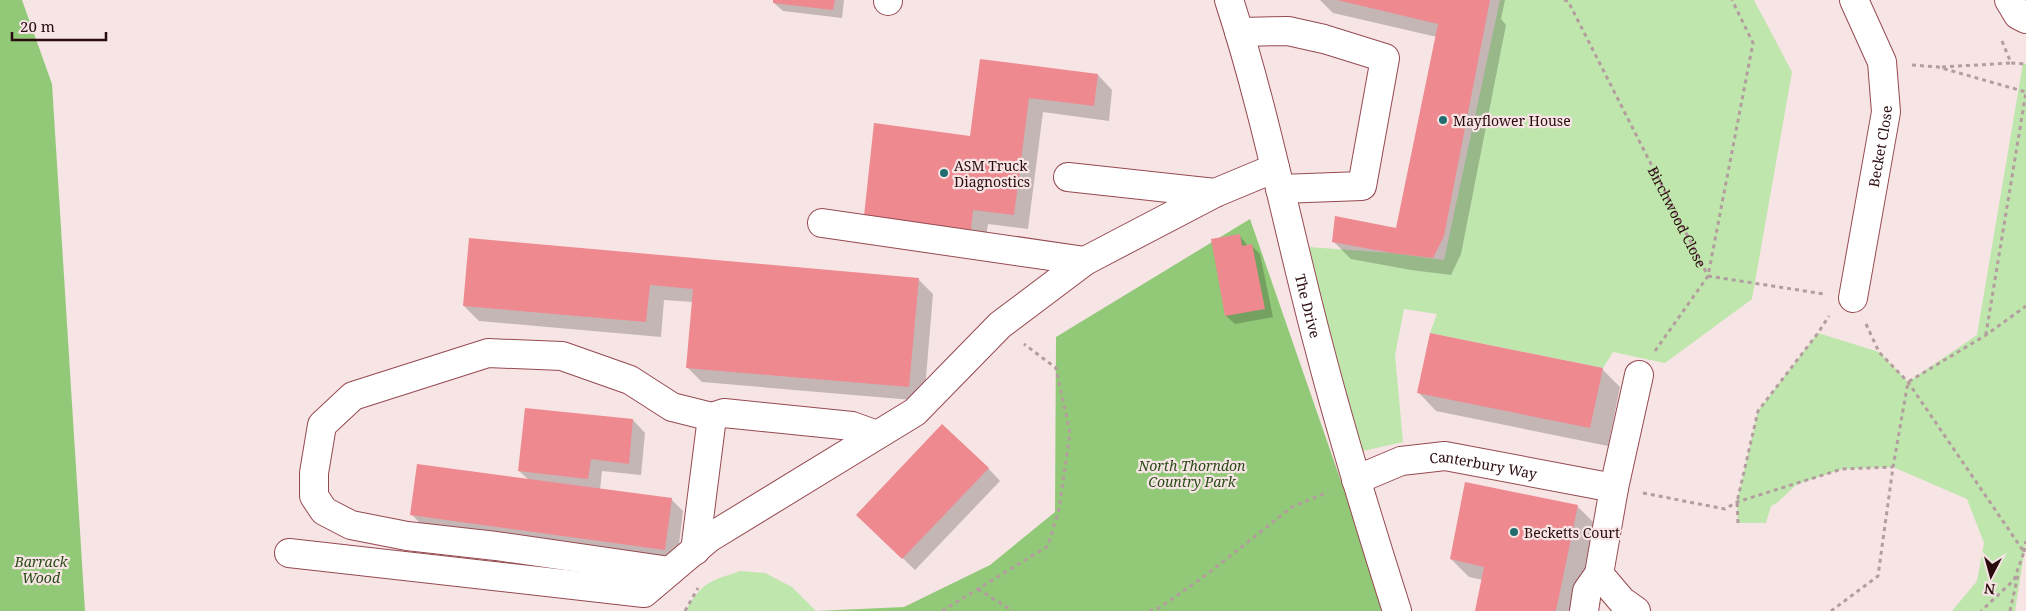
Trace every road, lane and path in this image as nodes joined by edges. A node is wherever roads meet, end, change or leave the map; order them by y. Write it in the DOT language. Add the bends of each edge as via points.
graph roads {
  1 [pos="1229,0"];
  2 [pos="1732,0"];
  3 [pos="1854,0"];
  4 [pos="2009,0"];
  5 [pos="1566,1"];
  6 [pos="2026,18"];
  7 [pos="1239,32"];
  8 [pos="1882,62"];
  9 [pos="2011,63"];
  10 [pos="1938,68"];
  11 [pos="1068,178"];
  12 [pos="1278,178"];
  13 [pos="1215,194"];
  14 [pos="822,223"];
  15 [pos="1085,261"];
  16 [pos="1708,276"];
  17 [pos="1847,297"];
  18 [pos="2026,306"];
  19 [pos="1000,325"];
  20 [pos="1986,335"];
  21 [pos="1639,374"];
  22 [pos="1908,382"];
  23 [pos="712,417"];
  24 [pos="877,435"];
  25 [pos="1893,467"];
  26 [pos="1356,480"];
  27 [pos="1614,488"];
  28 [pos="1737,502"];
  29 [pos="1738,523"];
  30 [pos="2026,540"];
  31 [pos="695,551"];
  32 [pos="2024,552"];
  33 [pos="289,553"];
  34 [pos="670,571"];
  35 [pos="1599,574"];
  36 [pos="978,589"];
  37 [pos="1158,610"];
  38 [pos="942,611"];
  39 [pos="1013,611"];
  40 [pos="1149,611"];
  41 [pos="1396,611"];
  42 [pos="1584,611"];
  43 [pos="1636,611"];
  44 [pos="1831,611"];
  45 [pos="1981,611"];
  46 [pos="2010,611"];
  1 -- 7 [label="street, The Drive"];
  2 -- 16 [label="path" via="1753,43"];
  3 -- 8 [label="street, Becket Close"];
  4 -- 6 [label="street" via="2018,15"];
  5 -- 16 [label="path, Birchwood Close"];
  7 -- 12 [label="street, The Drive"];
  7 -- 12 [label="street" via="1288,31 1385,58 1362,186"];
  8 -- 10 [label="path"];
  8 -- 17 [label="street, Becket Close" via="1886,112"];
  9 -- 10 [label="path"];
  10 -- 20 [label="path" via="2026,92"];
  11 -- 13 [label="street"];
  12 -- 13 [label="street"];
  12 -- 26 [label="street, The Drive" via="1319,347"];
  13 -- 15 [label="street"];
  14 -- 15 [label="street"];
  15 -- 19 [label="street"];
  16 -- 17 [label="path"];
  16 -- 21 [label="path, Birchwood Close"];
  17 -- 22 [label="path" via="1879,352"];
  17 -- 28 [label="path" via="1758,411"];
  18 -- 20 [label="path"];
  19 -- 24 [label="street" via="915,412"];
  19 -- 36 [label="path" via="1056,368 1070,433 1059,509 1048,546"];
  20 -- 22 [label="path"];
  21 -- 27 [label="street"];
  22 -- 25 [label="path"];
  22 -- 32 [label="path"];
  23 -- 24 [label="street" via="724,413 852,426"];
  23 -- 31 [label="street"];
  23 -- 34 [label="street" via="672,407 630,380 562,356 488,353 352,396 322,425 314,473 314,496 324,511 352,525 407,536"];
  24 -- 31 [label="street" via="709,538"];
  25 -- 28 [label="path" via="1842,469"];
  25 -- 44 [label="path" via="1878,576"];
  26 -- 27 [label="street, Canterbury Way" via="1401,461 1445,456"];
  26 -- 37 [label="path" via="1292,507"];
  26 -- 41 [label="street, The Drive"];
  27 -- 28 [label="path" via="1725,509"];
  27 -- 35 [label="street"];
  28 -- 29 [label="path"];
  30 -- 32 [label="path"];
  31 -- 34 [label="street"];
  32 -- 45 [label="path" via="2014,580"];
  32 -- 46 [label="path"];
  33 -- 34 [label="street" via="644,593"];
  35 -- 42 [label="street" via="1587,591"];
  35 -- 43 [label="street" via="1622,601"];
  36 -- 38 [label="path"];
  36 -- 39 [label="path"];
  37 -- 40 [label="path"];
}
